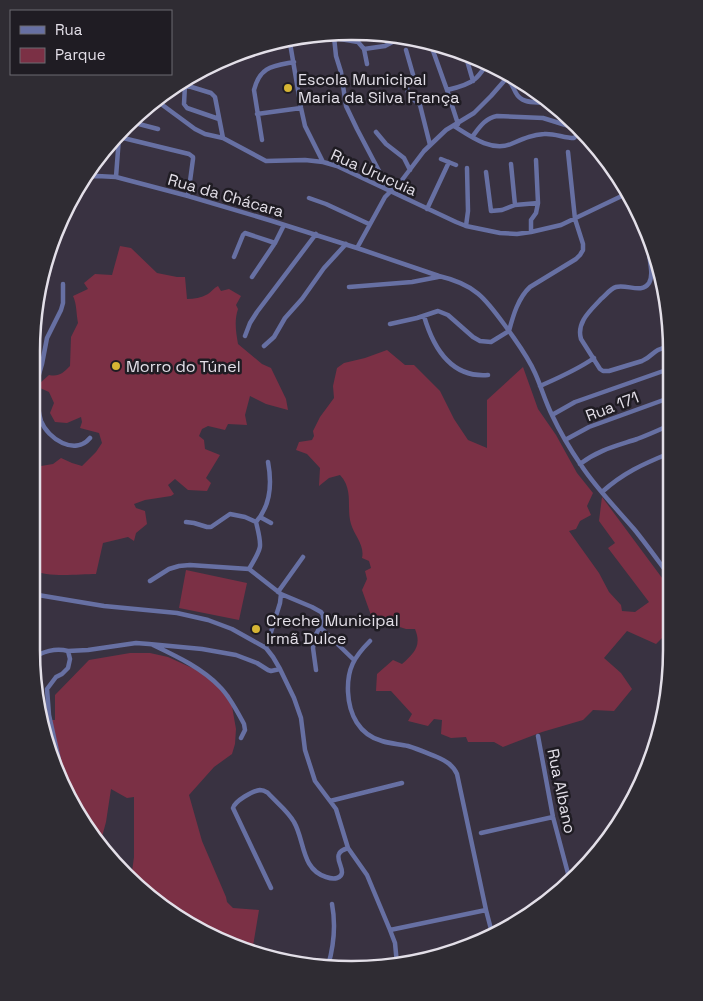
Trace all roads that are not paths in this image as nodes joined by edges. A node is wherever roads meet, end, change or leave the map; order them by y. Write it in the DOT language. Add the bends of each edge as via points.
graph roads {
  1 [pos="349,40"];
  2 [pos="334,41"];
  3 [pos="390,43"];
  4 [pos="291,46"];
  5 [pos="364,49"];
  6 [pos="406,50"];
  7 [pos="433,51"];
  8 [pos="294,62"];
  9 [pos="468,63"];
  10 [pos="367,64"];
  11 [pos="483,69"];
  12 [pos="473,81"];
  13 [pos="505,81"];
  14 [pos="512,85"];
  15 [pos="189,86"];
  16 [pos="185,88"];
  17 [pos="447,90"];
  18 [pos="538,102"];
  19 [pos="161,104"];
  20 [pos="301,108"];
  21 [pos="257,114"];
  22 [pos="219,119"];
  23 [pos="139,124"];
  24 [pos="565,124"];
  25 [pos="456,125"];
  26 [pos="158,129"];
  27 [pos="376,132"];
  28 [pos="577,136"];
  29 [pos="472,137"];
  30 [pos="124,138"];
  31 [pos="223,138"];
  32 [pos="262,140"];
  33 [pos="118,144"];
  34 [pos="430,145"];
  35 [pos="568,152"];
  36 [pos="441,159"];
  37 [pos="536,160"];
  38 [pos="323,162"];
  39 [pos="449,162"];
  40 [pos="511,164"];
  41 [pos="456,165"];
  42 [pos="468,168"];
  43 [pos="410,170"];
  44 [pos="486,172"];
  45 [pos="93,176"];
  46 [pos="116,177"];
  47 [pos="390,191"];
  48 [pos="188,196"];
  49 [pos="621,196"];
  50 [pos="309,198"];
  51 [pos="538,203"];
  52 [pos="515,205"];
  53 [pos="427,209"];
  54 [pos="575,219"];
  55 [pos="369,224"];
  56 [pos="284,225"];
  57 [pos="466,226"];
  58 [pos="531,232"];
  59 [pos="316,234"];
  60 [pos="275,243"];
  61 [pos="346,244"];
  62 [pos="357,248"];
  63 [pos="234,257"];
  64 [pos="650,266"];
  65 [pos="439,276"];
  66 [pos="252,277"];
  67 [pos="63,284"];
  68 [pos="349,287"];
  69 [pos="424,316"];
  70 [pos="390,324"];
  71 [pos="509,331"];
  72 [pos="245,336"];
  73 [pos="264,346"];
  74 [pos="663,348"];
  75 [pos="594,358"];
  76 [pos="40,371"];
  77 [pos="663,371"];
  78 [pos="488,374"];
  79 [pos="540,386"];
  80 [pos="663,401"];
  81 [pos="40,415"];
  82 [pos="552,415"];
  83 [pos="663,428"];
  84 [pos="90,438"];
  85 [pos="565,440"];
  86 [pos="663,456"];
  87 [pos="268,462"];
  88 [pos="580,464"];
  89 [pos="602,492"];
  90 [pos="260,517"];
  91 [pos="186,522"];
  92 [pos="256,522"];
  93 [pos="272,523"];
  94 [pos="303,557"];
  95 [pos="663,568"];
  96 [pos="249,569"];
  97 [pos="150,581"];
  98 [pos="280,593"];
  99 [pos="40,595"];
  100 [pos="320,627"];
  101 [pos="370,641"];
  102 [pos="149,644"];
  103 [pos="266,648"];
  104 [pos="68,651"];
  105 [pos="40,653"];
  106 [pos="354,660"];
  107 [pos="280,670"];
  108 [pos="316,670"];
  109 [pos="538,736"];
  110 [pos="241,738"];
  111 [pos="56,747"];
  112 [pos="402,783"];
  113 [pos="330,801"];
  114 [pos="553,817"];
  115 [pos="481,833"];
  116 [pos="348,848"];
  117 [pos="568,874"];
  118 [pos="271,888"];
  119 [pos="332,904"];
  120 [pos="486,910"];
  121 [pos="491,928"];
  122 [pos="390,930"];
  123 [pos="396,957"];
  124 [pos="330,960"];
  1 -- 5 [label="street" via="358,42"];
  2 -- 47 [label="street" via="346,106"];
  3 -- 5 [label="street"];
  4 -- 8 [label="street"];
  5 -- 10 [label="street"];
  6 -- 34 [label="street" via="414,77 407,84 407,92 420,105"];
  7 -- 17 [label="street"];
  8 -- 20 [label="street"];
  8 -- 21 [label="street" via="271,66 260,75 254,90"];
  9 -- 12 [label="street"];
  11 -- 12 [label="street"];
  12 -- 17 [label="street"];
  13 -- 25 [label="street" via="474,113"];
  14 -- 18 [label="street" via="520,98"];
  15 -- 22 [label="street" via="214,94"];
  16 -- 22 [label="street" via="184,104 187,108"];
  17 -- 25 [label="street"];
  19 -- 31 [label="street, Rua Urucuia" via="195,130"];
  20 -- 21 [label="street"];
  20 -- 38 [label="street" via="305,126"];
  21 -- 32 [label="street"];
  22 -- 31 [label="street"];
  23 -- 26 [label="street"];
  24 -- 29 [label="street" via="536,117 497,116 487,120"];
  25 -- 29 [label="street"];
  25 -- 34 [label="street"];
  27 -- 43 [label="street" via="404,158"];
  28 -- 29 [label="street" via="542,134 504,146 490,145"];
  30 -- 48 [label="street" via="192,155"];
  31 -- 38 [label="street, Rua Urucuia" via="266,160"];
  33 -- 46 [label="street"];
  34 -- 43 [label="street"];
  35 -- 54 [label="street"];
  36 -- 39 [label="street"];
  37 -- 51 [label="street"];
  38 -- 47 [label="street, Rua Urucuia"];
  39 -- 41 [label="street"];
  39 -- 53 [label="street"];
  40 -- 52 [label="street"];
  42 -- 57 [label="street"];
  43 -- 47 [label="street"];
  44 -- 52 [label="street" via="490,210 493,212"];
  45 -- 46 [label="street, Rua da Chácara"];
  46 -- 48 [label="street, Rua da Chácara"];
  47 -- 53 [label="street, Rua Urucuia"];
  47 -- 55 [label="street"];
  48 -- 56 [label="street, Rua da Chácara"];
  49 -- 54 [label="street, Rua Urucuia"];
  50 -- 55 [label="street"];
  51 -- 52 [label="street"];
  51 -- 58 [label="street" via="531,220"];
  53 -- 57 [label="street, Rua Urucuia"];
  54 -- 58 [label="street, Rua Urucuia"];
  54 -- 71 [label="street" via="583,250 567,265 524,292"];
  55 -- 62 [label="street"];
  56 -- 59 [label="street, Rua da Chácara"];
  56 -- 60 [label="street"];
  57 -- 58 [label="street, Rua Urucuia" via="500,233"];
  59 -- 61 [label="street, Rua da Chácara"];
  59 -- 72 [label="street" via="257,312"];
  60 -- 63 [label="street" via="245,233"];
  60 -- 66 [label="street"];
  61 -- 62 [label="street, Rua da Chácara"];
  61 -- 73 [label="street"];
  62 -- 65 [label="street, Rua da Chácara"];
  64 -- 75 [label="street" via="647,285 614,288 588,313 580,334"];
  65 -- 68 [label="street" via="412,282"];
  65 -- 71 [label="street, Rua da Chácara" via="473,288"];
  67 -- 76 [label="street" via="63,303 47,338"];
  69 -- 70 [label="street"];
  69 -- 71 [label="street" via="443,312 485,342"];
  69 -- 78 [label="street" via="428,330 446,360 470,374"];
  71 -- 79 [label="street, Rua da Chácara" via="527,357"];
  74 -- 75 [label="street" via="642,362 606,371 600,369"];
  75 -- 79 [label="street"];
  77 -- 82 [label="street" via="575,402"];
  79 -- 82 [label="street, Rua da Chácara"];
  80 -- 85 [label="street, Rua 171" via="589,427"];
  81 -- 84 [label="street" via="45,429 61,442 77,446"];
  82 -- 85 [label="street, Rua da Chácara"];
  83 -- 88 [label="street" via="613,446"];
  85 -- 88 [label="street, Rua da Chácara"];
  86 -- 89 [label="street" via="629,471"];
  87 -- 90 [label="street" via="271,486"];
  88 -- 89 [label="street, Rua da Chácara"];
  89 -- 95 [label="street, Rua da Chácara"];
  90 -- 92 [label="street"];
  90 -- 93 [label="street"];
  91 -- 92 [label="street" via="211,527 230,514"];
  92 -- 96 [label="street" via="260,549"];
  94 -- 98 [label="street"];
  96 -- 97 [label="street" via="179,566"];
  96 -- 98 [label="street"];
  98 -- 100 [label="street" via="321,612"];
  98 -- 103 [label="street" via="279,608"];
  99 -- 103 [label="street" via="208,620"];
  100 -- 106 [label="street"];
  100 -- 108 [label="street" via="313,648"];
  101 -- 106 [label="street"];
  102 -- 104 [label="street"];
  102 -- 107 [label="street" via="236,655 268,670"];
  102 -- 110 [label="street" via="204,672 221,688 244,724"];
  103 -- 107 [label="street"];
  104 -- 105 [label="street"];
  104 -- 111 [label="street" via="68,668 47,689"];
  106 -- 120 [label="street" via="349,671 348,704 365,733 382,741 421,750 454,768"];
  107 -- 113 [label="street" via="301,718 315,781"];
  109 -- 114 [label="street, Rua Albano"];
  112 -- 113 [label="street"];
  113 -- 116 [label="street" via="339,816"];
  114 -- 115 [label="street"];
  114 -- 117 [label="street, Rua Albano"];
  116 -- 118 [label="street" via="338,854 342,870 339,878 324,876 309,865 292,820 268,793 260,790 242,798 233,808"];
  116 -- 122 [label="street" via="367,875"];
  119 -- 124 [label="street" via="334,931"];
  120 -- 121 [label="street"];
  120 -- 122 [label="street"];
  122 -- 123 [label="street"];
}
